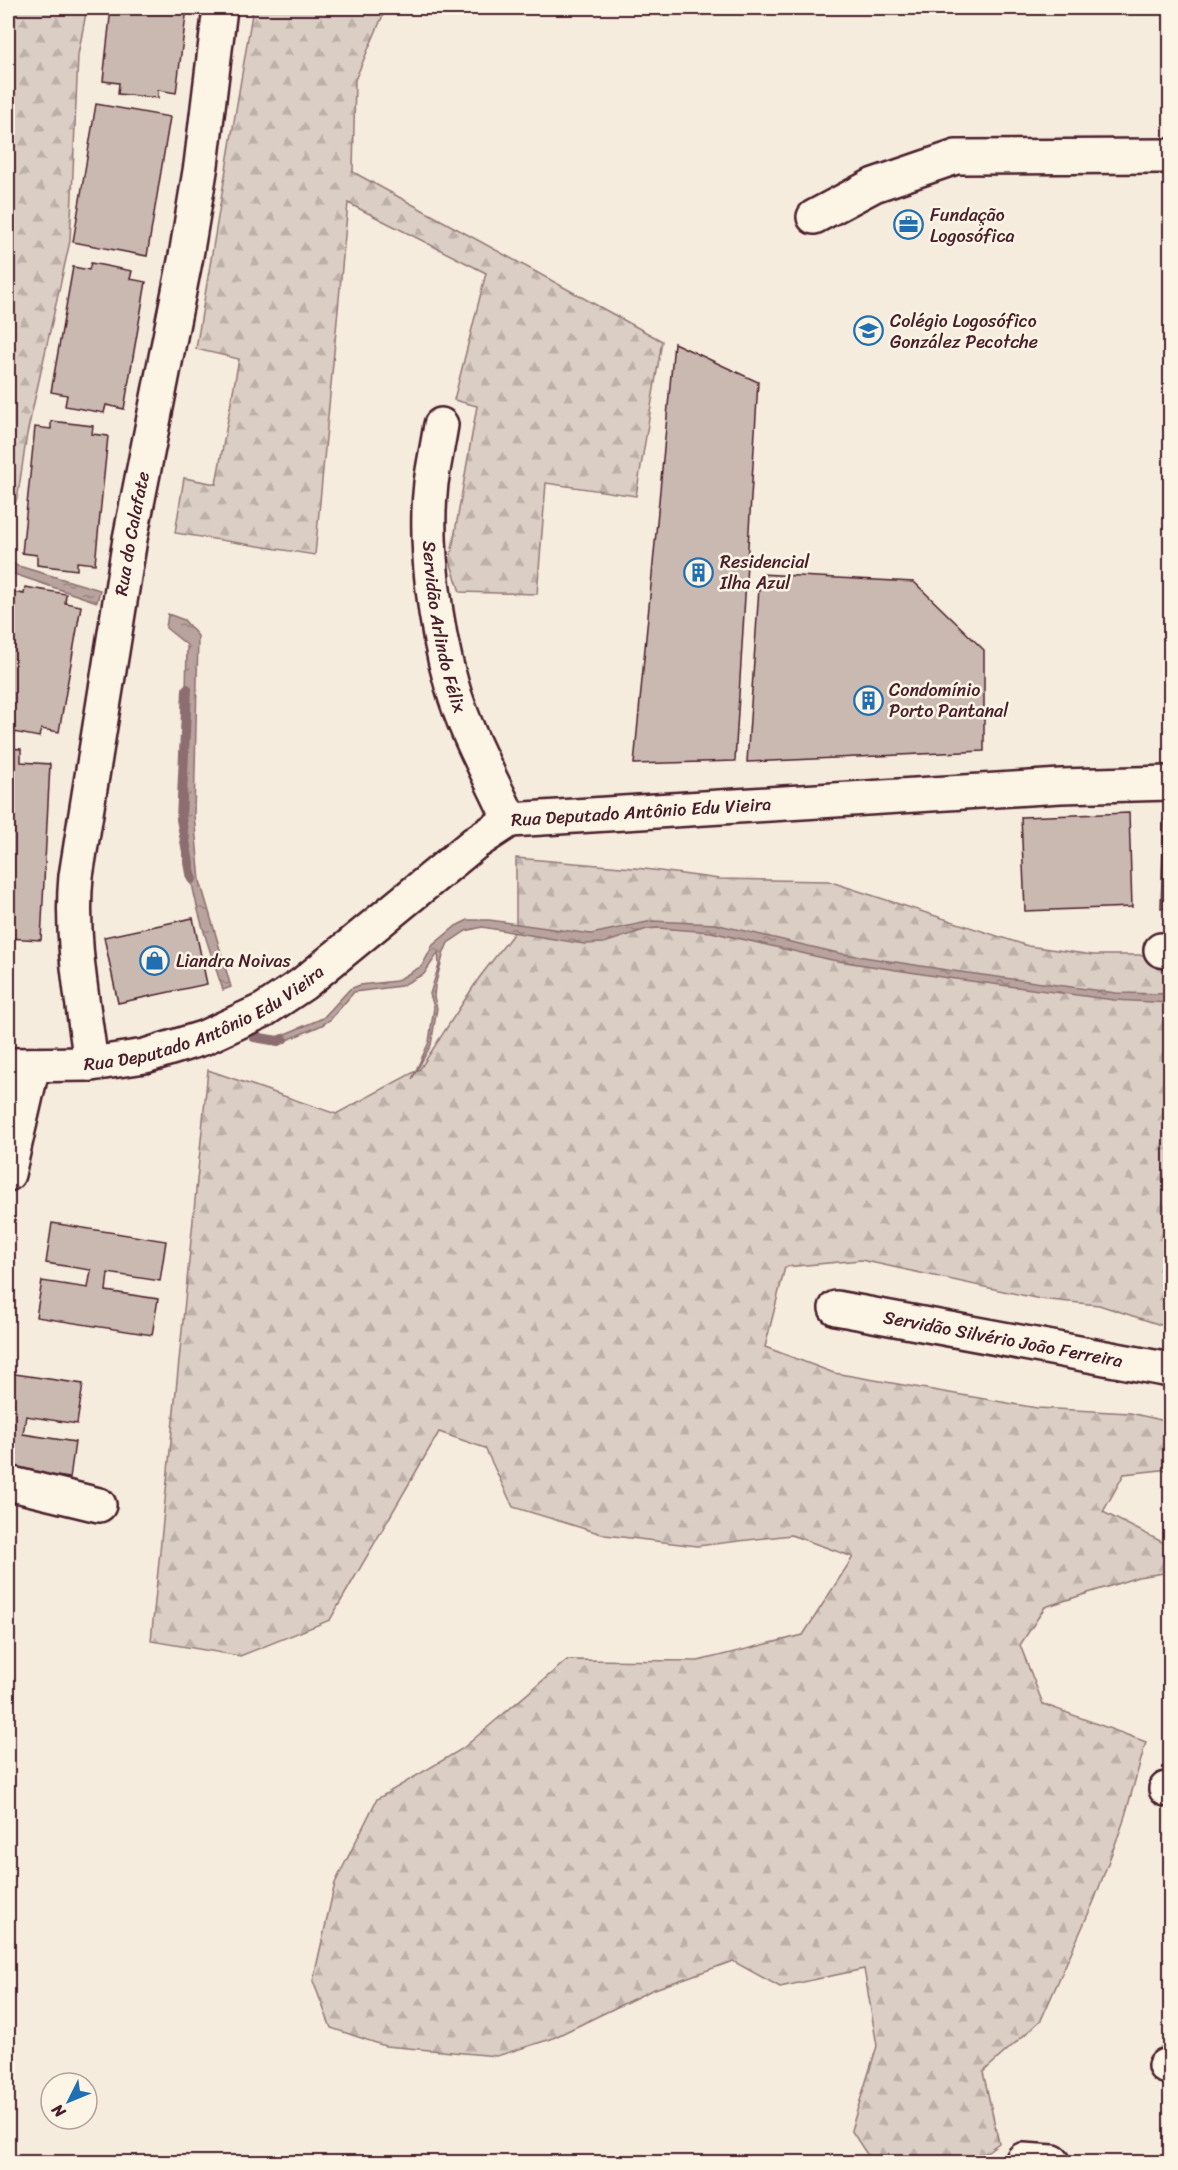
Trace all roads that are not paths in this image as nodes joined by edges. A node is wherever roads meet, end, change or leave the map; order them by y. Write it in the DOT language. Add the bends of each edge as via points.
graph roads {
  1 [pos="220,8"];
  2 [pos="1170,156"];
  3 [pos="814,217"];
  4 [pos="441,425"];
  5 [pos="1170,783"];
  6 [pos="510,820"];
  7 [pos="91,1064"];
  8 [pos="20,1065"];
  9 [pos="8,1174"];
  10 [pos="836,1308"];
  11 [pos="1170,1370"];
  12 [pos="8,1483"];
  13 [pos="99,1505"];
  1 -- 7 [label="main road, Rua do Calafate" via="186,256 130,538 76,876 75,943"];
  2 -- 3 [label="main road" via="956,157 874,185"];
  4 -- 6 [label="main road, Servidão Arlindo Félix" via="431,484 429,530 438,616 452,686"];
  5 -- 6 [label="main road, Rua Deputado Antônio Edu Vieira" via="1061,786"];
  6 -- 7 [label="main road, Rua Deputado Antônio Edu Vieira" via="475,843 303,984 264,1010 203,1038 145,1056"];
  7 -- 8 [label="main road, Rua Deputado Antônio Edu Vieira"];
  8 -- 9 [label="main road"];
  10 -- 11 [label="main road, Servidão Silvério João Ferreira"];
  12 -- 13 [label="main road"];
}
